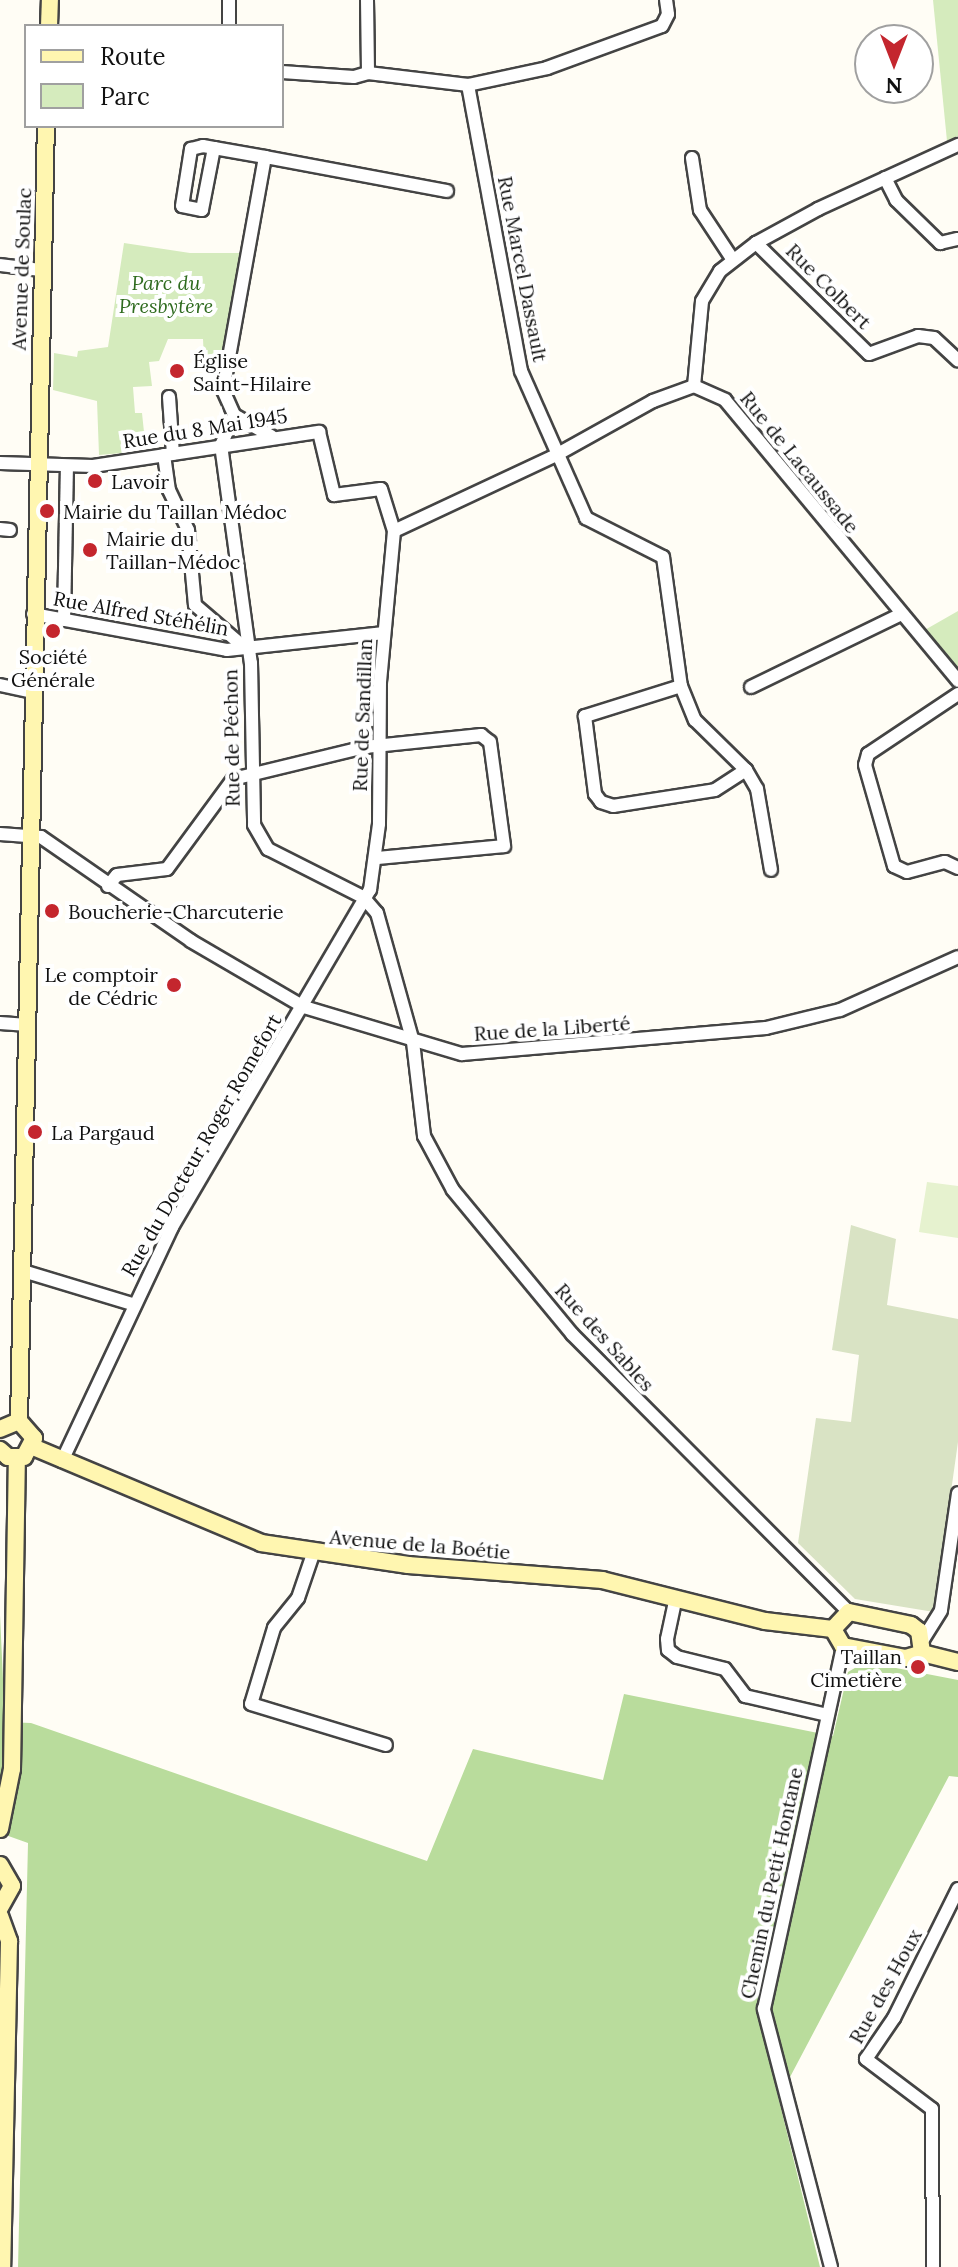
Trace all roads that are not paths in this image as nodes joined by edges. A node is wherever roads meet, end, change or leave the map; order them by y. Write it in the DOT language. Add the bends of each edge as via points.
graph roads {
  1 [pos="50,0"];
  2 [pos="229,0"];
  3 [pos="367,0"];
  4 [pos="666,0"];
  5 [pos="49,24"];
  6 [pos="229,24"];
  7 [pos="284,72"];
  8 [pos="368,73"];
  9 [pos="468,85"];
  10 [pos="46,128"];
  11 [pos="958,145"];
  12 [pos="214,148"];
  13 [pos="265,157"];
  14 [pos="692,158"];
  15 [pos="885,178"];
  16 [pos="447,191"];
  17 [pos="958,239"];
  18 [pos="756,243"];
  19 [pos="733,260"];
  20 [pos="0,265"];
  21 [pos="41,270"];
  22 [pos="958,360"];
  23 [pos="694,386"];
  24 [pos="169,397"];
  25 [pos="234,415"];
  26 [pos="271,436"];
  27 [pos="221,445"];
  28 [pos="169,455"];
  29 [pos="556,455"];
  30 [pos="0,463"];
  31 [pos="37,465"];
  32 [pos="67,467"];
  33 [pos="394,531"];
  34 [pos="33,614"];
  35 [pos="899,615"];
  36 [pos="64,620"];
  37 [pos="384,633"];
  38 [pos="245,648"];
  39 [pos="958,681"];
  40 [pos="0,685"];
  41 [pos="681,686"];
  42 [pos="751,687"];
  43 [pos="32,692"];
  44 [pos="958,694"];
  45 [pos="379,746"];
  46 [pos="746,770"];
  47 [pos="249,775"];
  48 [pos="0,834"];
  49 [pos="31,834"];
  50 [pos="376,858"];
  51 [pos="958,868"];
  52 [pos="771,870"];
  53 [pos="108,886"];
  54 [pos="363,897"];
  55 [pos="958,957"];
  56 [pos="304,1007"];
  57 [pos="0,1023"];
  58 [pos="28,1025"];
  59 [pos="413,1042"];
  60 [pos="23,1271"];
  61 [pos="132,1304"];
  62 [pos="19,1421"];
  63 [pos="0,1429"];
  64 [pos="33,1447"];
  65 [pos="0,1450"];
  66 [pos="17,1458"];
  67 [pos="62,1461"];
  68 [pos="958,1493"];
  69 [pos="313,1554"];
  70 [pos="676,1597"];
  71 [pos="849,1612"];
  72 [pos="826,1630"];
  73 [pos="843,1646"];
  74 [pos="922,1647"];
  75 [pos="958,1662"];
  76 [pos="827,1715"];
  77 [pos="386,1745"];
  78 [pos="0,1829"];
  79 [pos="0,1865"];
  80 [pos="958,1889"];
  81 [pos="0,1908"];
  82 [pos="0,1916"];
  83 [pos="2,2267"];
  84 [pos="831,2267"];
  85 [pos="933,2267"];
  1 -- 5 [label="main road"];
  2 -- 6 [label="street"];
  3 -- 8 [label="street"];
  4 -- 9 [label="street" via="668,14 662,26 547,68"];
  7 -- 8 [label="street" via="354,77"];
  8 -- 9 [label="street"];
  9 -- 29 [label="street, Rue Marcel Dassault" via="521,371"];
  10 -- 21 [label="main road, Avenue de Soulac"];
  11 -- 15 [label="street"];
  12 -- 12 [label="street" via="191,149 182,206 202,210"];
  12 -- 13 [label="street"];
  13 -- 16 [label="street"];
  13 -- 25 [label="street" via="223,390"];
  14 -- 19 [label="street" via="700,210"];
  15 -- 17 [label="street" via="896,200 940,243"];
  15 -- 18 [label="street"];
  18 -- 19 [label="street"];
  18 -- 22 [label="street, Rue Colbert" via="869,354 918,336 934,338"];
  19 -- 23 [label="street" via="707,285 702,301"];
  20 -- 21 [label="street"];
  21 -- 31 [label="main road, Avenue de Soulac"];
  23 -- 29 [label="street" via="653,401"];
  23 -- 35 [label="street, Rue de Lacaussade" via="725,400"];
  24 -- 28 [label="street"];
  25 -- 26 [label="street"];
  25 -- 27 [label="street"];
  26 -- 27 [label="street, Rue du 8 Mai 1945"];
  26 -- 33 [label="street, Rue du 8 Mai 1945" via="319,432 334,495 381,489"];
  27 -- 28 [label="street, Rue du 8 Mai 1945"];
  27 -- 38 [label="street, Rue de Péchon"];
  28 -- 32 [label="street, Rue du 8 Mai 1945"];
  28 -- 38 [label="street" via="169,490 188,530 195,605"];
  29 -- 33 [label="street"];
  29 -- 41 [label="street, Rue Marcel Dassault" via="586,518 663,557"];
  30 -- 31 [label="street, Rue du 8 Mai 1945"];
  31 -- 32 [label="street, Rue du 8 Mai 1945"];
  31 -- 34 [label="main road, Avenue de Soulac"];
  32 -- 36 [label="street"];
  33 -- 37 [label="street, Rue de Sandillan"];
  34 -- 36 [label="street, Rue Alfred Stéhélin"];
  34 -- 43 [label="main road, Avenue de Soulac"];
  35 -- 39 [label="street, Rue de Lacaussade"];
  35 -- 42 [label="street"];
  36 -- 38 [label="street, Rue Alfred Stéhélin" via="193,646"];
  37 -- 38 [label="street, Rue Alfred Stéhélin"];
  37 -- 45 [label="street, Rue de Sandillan"];
  38 -- 47 [label="street, Rue de Péchon" via="251,663"];
  40 -- 43 [label="street"];
  41 -- 46 [label="street" via="695,720"];
  41 -- 46 [label="street" via="585,716 595,794 613,806 715,790"];
  43 -- 49 [label="main road, Avenue de Soulac"];
  44 -- 51 [label="street" via="868,754 865,765 894,866 907,872 945,862"];
  45 -- 47 [label="street"];
  45 -- 50 [label="street, Rue de Sandillan"];
  45 -- 50 [label="street" via="481,735 492,749 504,846"];
  46 -- 52 [label="street" via="757,789"];
  47 -- 53 [label="street" via="223,788 167,869 117,875"];
  47 -- 54 [label="street, Rue de Péchon" via="254,825 268,849"];
  48 -- 49 [label="street, Rue de la Liberté"];
  49 -- 53 [label="street, Rue de la Liberté" via="60,848"];
  49 -- 58 [label="main road, Avenue de Soulac"];
  50 -- 54 [label="street, Rue de Sandillan" via="370,890"];
  53 -- 56 [label="street, Rue de la Liberté"];
  54 -- 56 [label="street, Rue du Docteur Roger Romefort"];
  54 -- 59 [label="street" via="377,913"];
  55 -- 59 [label="street, Rue de la Liberté" via="840,1010 766,1028 462,1054"];
  56 -- 59 [label="street, Rue de la Liberté"];
  56 -- 61 [label="street, Rue du Docteur Roger Romefort"];
  57 -- 58 [label="street"];
  58 -- 60 [label="main road, Avenue de Soulac"];
  59 -- 71 [label="street, Rue des Sables" via="424,1136 453,1190 572,1334"];
  60 -- 61 [label="street"];
  60 -- 62 [label="main road, Avenue de Soulac"];
  61 -- 67 [label="street, Rue du Docteur Roger Romefort"];
  62 -- 63 [label="main road"];
  62 -- 64 [label="main road" via="33,1432"];
  64 -- 66 [label="main road"];
  64 -- 67 [label="main road, Avenue de la Boétie"];
  65 -- 66 [label="main road"];
  66 -- 78 [label="main road" via="12,1769"];
  67 -- 69 [label="main road, Avenue de la Boétie" via="261,1543"];
  68 -- 74 [label="street" via="941,1610"];
  69 -- 70 [label="main road, Avenue de la Boétie" via="602,1580"];
  69 -- 77 [label="street" via="298,1598 274,1628 251,1704"];
  70 -- 72 [label="main road, Avenue de la Boétie"];
  70 -- 76 [label="street" via="668,1650 725,1669 745,1696"];
  71 -- 72 [label="main road"];
  71 -- 74 [label="main road" via="911,1625"];
  72 -- 73 [label="main road"];
  73 -- 74 [label="main road" via="906,1658"];
  73 -- 76 [label="street, Chemin du Petit Hontane"];
  74 -- 75 [label="main road"];
  76 -- 84 [label="street, Chemin du Petit Hontane" via="764,2009"];
  79 -- 81 [label="main road" via="12,1886"];
  80 -- 85 [label="street, Rue des Houx" via="894,2018 866,2059 932,2109"];
  82 -- 83 [label="main road" via="9,1941"];
}
